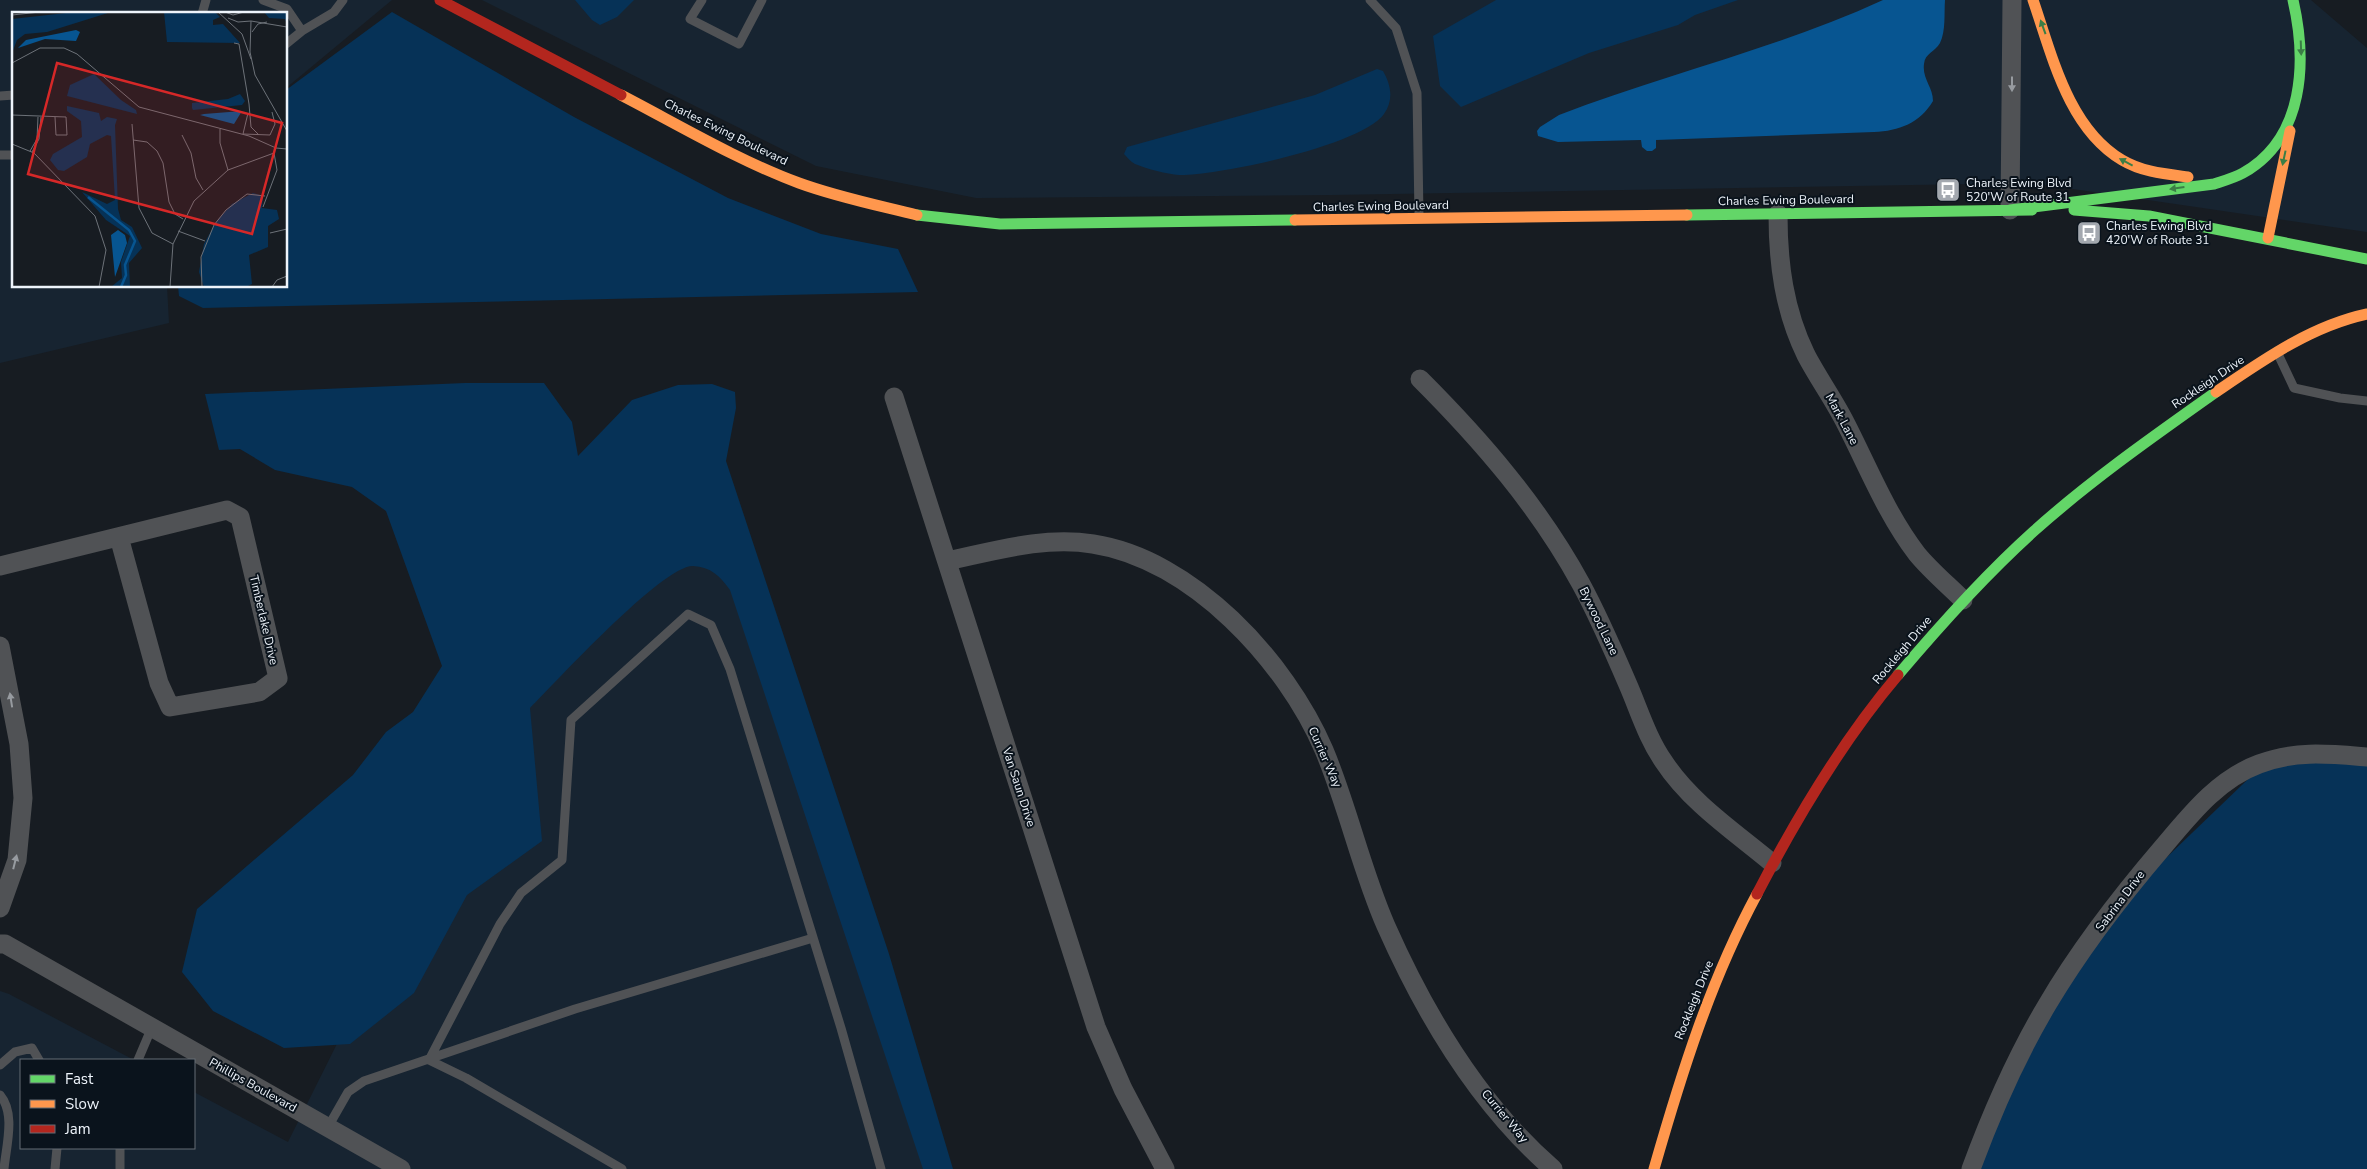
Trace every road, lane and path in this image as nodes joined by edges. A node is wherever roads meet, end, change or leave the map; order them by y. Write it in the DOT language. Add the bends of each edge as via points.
graph roads {
  1 [pos="263,0"];
  2 [pos="343,0"];
  3 [pos="440,0"];
  4 [pos="702,0"];
  5 [pos="762,0"];
  6 [pos="1370,0"];
  7 [pos="2012,0"];
  8 [pos="2033,0"];
  9 [pos="2293,0"];
  10 [pos="302,30"];
  11 [pos="288,42"];
  12 [pos="2294,110"];
  13 [pos="2283,136"];
  14 [pos="2010,210"];
  15 [pos="1778,214"];
  16 [pos="1419,219"];
  17 [pos="2268,238"];
  18 [pos="2367,259"];
  19 [pos="2367,314"];
  20 [pos="2278,354"];
  21 [pos="1420,379"];
  22 [pos="894,397"];
  23 [pos="2367,400"];
  24 [pos="119,537"];
  25 [pos="947,562"];
  26 [pos="0,566"];
  27 [pos="1963,600"];
  28 [pos="0,646"];
  29 [pos="2367,757"];
  30 [pos="1772,863"];
  31 [pos="0,908"];
  32 [pos="813,938"];
  33 [pos="0,944"];
  34 [pos="152,1027"];
  35 [pos="38,1059"];
  36 [pos="138,1059"];
  37 [pos="429,1060"];
  38 [pos="0,1065"];
  39 [pos="0,1095"];
  40 [pos="328,1127"];
  41 [pos="57,1149"];
  42 [pos="120,1149"];
  43 [pos="4,1169"];
  44 [pos="56,1169"];
  45 [pos="120,1169"];
  46 [pos="402,1169"];
  47 [pos="622,1169"];
  48 [pos="881,1169"];
  49 [pos="1165,1169"];
  50 [pos="1553,1169"];
  51 [pos="1654,1169"];
  52 [pos="1971,1169"];
  1 -- 10 [label="lane" via="287,9"];
  2 -- 10 [label="lane" via="334,12"];
  3 -- 16 [label="street, Charles Ewing Boulevard" via="758,166 876,206 933,217 1000,224"];
  4 -- 5 [label="lane" via="690,19 739,44"];
  6 -- 16 [label="lane" via="1396,28 1417,93"];
  7 -- 14 [label="street, one-way"];
  13 -- 8 [label="street, one-way" via="2247,163 2213,175 2169,176 2126,162 2098,141 2075,113"];
  9 -- 12 [label="street, one-way" via="2302,53"];
  10 -- 11 [label="lane"];
  12 -- 13 [label="street"];
  12 -- 17 [label="street, one-way"];
  13 -- 14 [label="street, one-way" via="2253,167 2221,182"];
  14 -- 15 [label="street, Charles Ewing Boulevard"];
  14 -- 17 [label="street, Charles Ewing Boulevard" via="2115,212"];
  15 -- 16 [label="street, Charles Ewing Boulevard"];
  15 -- 27 [label="street, Mark Lane" via="1778,253 1783,288 1791,319 1807,356 1846,423 1901,531 1918,555"];
  17 -- 18 [label="street, Charles Ewing Boulevard"];
  19 -- 20 [label="street, Rockleigh Drive" via="2334,323"];
  20 -- 23 [label="lane" via="2294,388"];
  20 -- 27 [label="street, Rockleigh Drive" via="2241,375 2079,492 2013,550"];
  21 -- 30 [label="street, Bywood Lane" via="1471,430 1517,486 1550,534 1607,634 1646,732 1664,762 1698,802"];
  22 -- 25 [label="street, Van Saun Drive"];
  24 -- 24 [label="street, Timberlake Drive" via="227,510 240,517 278,678 259,692 170,707 159,683"];
  24 -- 26 [label="street, Timberlake Drive"];
  25 -- 49 [label="street, Van Saun Drive" via="1096,1027 1123,1089"];
  25 -- 50 [label="street, Currier Way" via="1031,544 1060,541 1094,544 1154,562 1216,606 1248,636 1277,671 1323,747 1386,925 1437,1025 1467,1071 1504,1118"];
  27 -- 30 [label="street, Rockleigh Drive" via="1920,647 1858,727 1805,805"];
  31 -- 28 [label="street, one-way" via="17,860 23,798 19,744"];
  29 -- 52 [label="street, Sabrina Drive" via="2311,753 2284,756 2234,776 2212,792 2138,876 2047,1004 2015,1064"];
  30 -- 51 [label="street, Rockleigh Drive" via="1707,1001 1681,1072"];
  32 -- 37 [label="lane" via="575,1009"];
  32 -- 37 [label="lane" via="730,669 711,625 688,614 571,720 562,860 521,893 500,924"];
  32 -- 48 [label="lane"];
  33 -- 34 [label="street, Phillips Boulevard"];
  34 -- 36 [label="lane"];
  34 -- 40 [label="street, Phillips Boulevard"];
  35 -- 38 [label="lane" via="32,1048 14,1052"];
  37 -- 40 [label="lane" via="364,1081 348,1092"];
  37 -- 47 [label="lane" via="466,1078"];
  39 -- 43 [label="lane" via="5,1100 9,1116"];
  40 -- 46 [label="street, Phillips Boulevard"];
  41 -- 44 [label="lane"];
  42 -- 45 [label="lane"];
}
